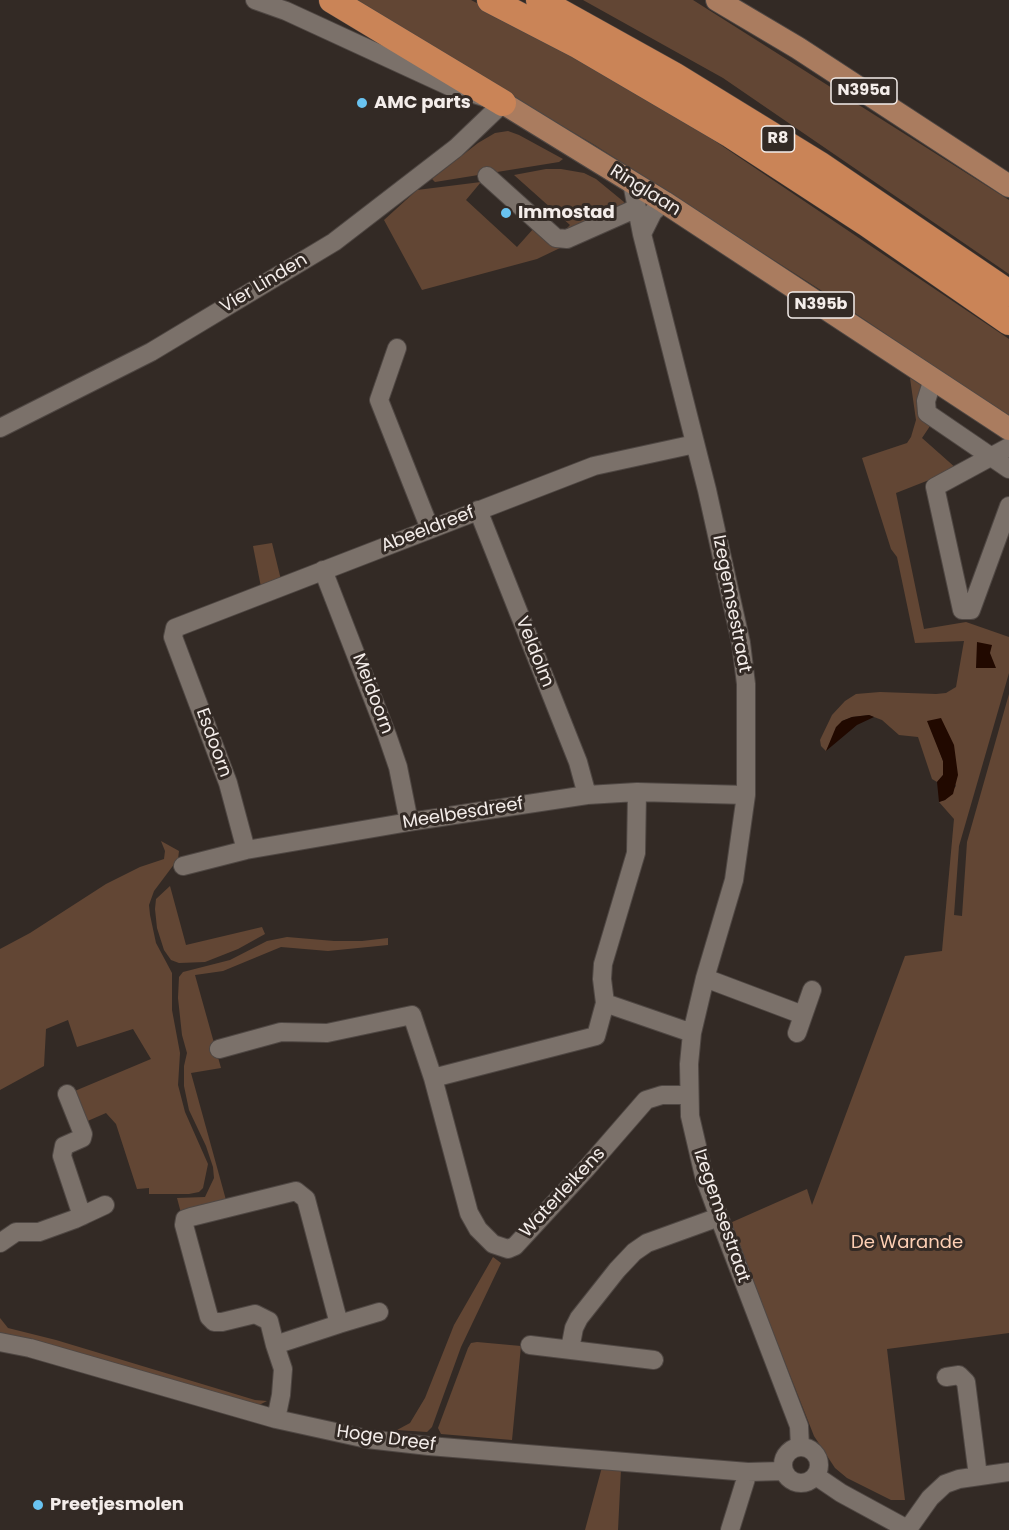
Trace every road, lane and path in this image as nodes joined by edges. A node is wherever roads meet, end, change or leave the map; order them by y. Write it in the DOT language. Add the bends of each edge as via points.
graph roads {
  1 [pos="255,0"];
  2 [pos="332,0"];
  3 [pos="490,0"];
  4 [pos="539,0"];
  5 [pos="717,0"];
  6 [pos="503,103"];
  7 [pos="487,177"];
  8 [pos="632,183"];
  9 [pos="1009,186"];
  10 [pos="664,202"];
  11 [pos="637,208"];
  12 [pos="642,234"];
  13 [pos="1009,292"];
  14 [pos="1009,322"];
  15 [pos="397,348"];
  16 [pos="933,378"];
  17 [pos="0,429"];
  18 [pos="1009,429"];
  19 [pos="694,444"];
  20 [pos="1009,447"];
  21 [pos="991,457"];
  22 [pos="1009,469"];
  23 [pos="1009,506"];
  24 [pos="478,510"];
  25 [pos="430,529"];
  26 [pos="323,570"];
  27 [pos="174,637"];
  28 [pos="638,792"];
  29 [pos="587,795"];
  30 [pos="746,795"];
  31 [pos="409,822"];
  32 [pos="246,850"];
  33 [pos="183,866"];
  34 [pos="705,978"];
  35 [pos="812,990"];
  36 [pos="605,1003"];
  37 [pos="803,1015"];
  38 [pos="692,1033"];
  39 [pos="796,1033"];
  40 [pos="219,1049"];
  41 [pos="433,1078"];
  42 [pos="67,1094"];
  43 [pos="688,1095"];
  44 [pos="105,1205"];
  45 [pos="82,1216"];
  46 [pos="719,1217"];
  47 [pos="0,1243"];
  48 [pos="379,1312"];
  49 [pos="339,1324"];
  50 [pos="0,1342"];
  51 [pos="275,1345"];
  52 [pos="530,1345"];
  53 [pos="570,1349"];
  54 [pos="654,1360"];
  55 [pos="946,1377"];
  56 [pos="276,1419"];
  57 [pos="800,1447"];
  58 [pos="783,1471"];
  59 [pos="748,1472"];
  60 [pos="1009,1472"];
  61 [pos="816,1476"];
  62 [pos="978,1476"];
  63 [pos="730,1530"];
  64 [pos="908,1530"];
  1 -- 6 [label="street, Ringlaan / N395b" via="451,87"];
  2 -- 6 [label="highway"];
  3 -- 14 [label="highway, R8" via="579,46 731,135"];
  4 -- 13 [label="highway, R8" via="674,75 819,164"];
  5 -- 9 [label="main road, N395a" via="798,48"];
  6 -- 8 [label="main road, Ringlaan / N395b"];
  6 -- 17 [label="street, Vier Linden" via="456,148 334,242 151,352"];
  7 -- 11 [label="street" via="556,238 567,239"];
  8 -- 10 [label="main road, Ringlaan / N395b"];
  8 -- 11 [label="street, Izegemsestraat"];
  10 -- 12 [label="street" via="653,212"];
  10 -- 16 [label="main road, Ringlaan / N395b"];
  11 -- 12 [label="street, Izegemsestraat"];
  12 -- 19 [label="street, Izegemsestraat"];
  15 -- 25 [label="street" via="379,400"];
  16 -- 18 [label="main road, Ringlaan / N395b"];
  16 -- 21 [label="street" via="926,401 927,413"];
  19 -- 24 [label="street, Abeeldreef" via="594,466"];
  19 -- 30 [label="street, Izegemsestraat" via="741,643 748,728"];
  20 -- 21 [label="street"];
  21 -- 22 [label="street"];
  21 -- 23 [label="street" via="935,487 962,610 971,610"];
  24 -- 25 [label="street, Abeeldreef"];
  24 -- 29 [label="street, Veldolm" via="578,762"];
  25 -- 26 [label="street, Abeeldreef"];
  26 -- 27 [label="street, Abeeldreef" via="175,628"];
  26 -- 31 [label="street, Meidoorn" via="398,767"];
  27 -- 32 [label="street, Esdoorn" via="228,783"];
  28 -- 29 [label="street, Meelbesdreef"];
  28 -- 30 [label="street, Meelbesdreef"];
  28 -- 36 [label="street" via="636,853 603,964"];
  29 -- 31 [label="street, Meelbesdreef"];
  30 -- 34 [label="street, Izegemsestraat" via="734,880"];
  31 -- 32 [label="street, Meelbesdreef"];
  32 -- 33 [label="street, Meelbesdreef"];
  34 -- 37 [label="street"];
  34 -- 38 [label="street, Izegemsestraat"];
  35 -- 37 [label="street"];
  36 -- 38 [label="street"];
  36 -- 41 [label="street" via="596,1036"];
  37 -- 39 [label="street"];
  38 -- 43 [label="street, Izegemsestraat"];
  40 -- 41 [label="street, Waterleikens" via="281,1032 327,1033 412,1015"];
  41 -- 43 [label="street, Waterleikens" via="469,1213 493,1244 508,1249 646,1100 662,1095"];
  42 -- 45 [label="street" via="83,1134 64,1146 62,1156"];
  43 -- 46 [label="street, Izegemsestraat" via="698,1153"];
  44 -- 45 [label="street"];
  45 -- 47 [label="street" via="39,1232 16,1232"];
  46 -- 53 [label="street" via="647,1243 634,1252 579,1318"];
  46 -- 57 [label="street, Izegemsestraat" via="799,1426"];
  48 -- 49 [label="street"];
  49 -- 51 [label="street"];
  49 -- 51 [label="street" via="306,1199 296,1191 185,1220 209,1317 222,1322 255,1314 262,1316 269,1321"];
  50 -- 56 [label="street, Hoge Dreef"];
  51 -- 56 [label="street" via="283,1369"];
  52 -- 53 [label="street"];
  53 -- 54 [label="street"];
  55 -- 62 [label="street" via="959,1375 966,1382"];
  56 -- 59 [label="street, Hoge Dreef" via="367,1439 429,1446"];
  57 -- 58 [label="street" via="787,1452"];
  57 -- 61 [label="street" via="817,1456"];
  58 -- 59 [label="street, Hoge Dreef"];
  58 -- 61 [label="street" via="799,1484"];
  59 -- 63 [label="street"];
  60 -- 62 [label="street"];
  61 -- 64 [label="street"];
  62 -- 64 [label="street" via="945,1484"];
}
